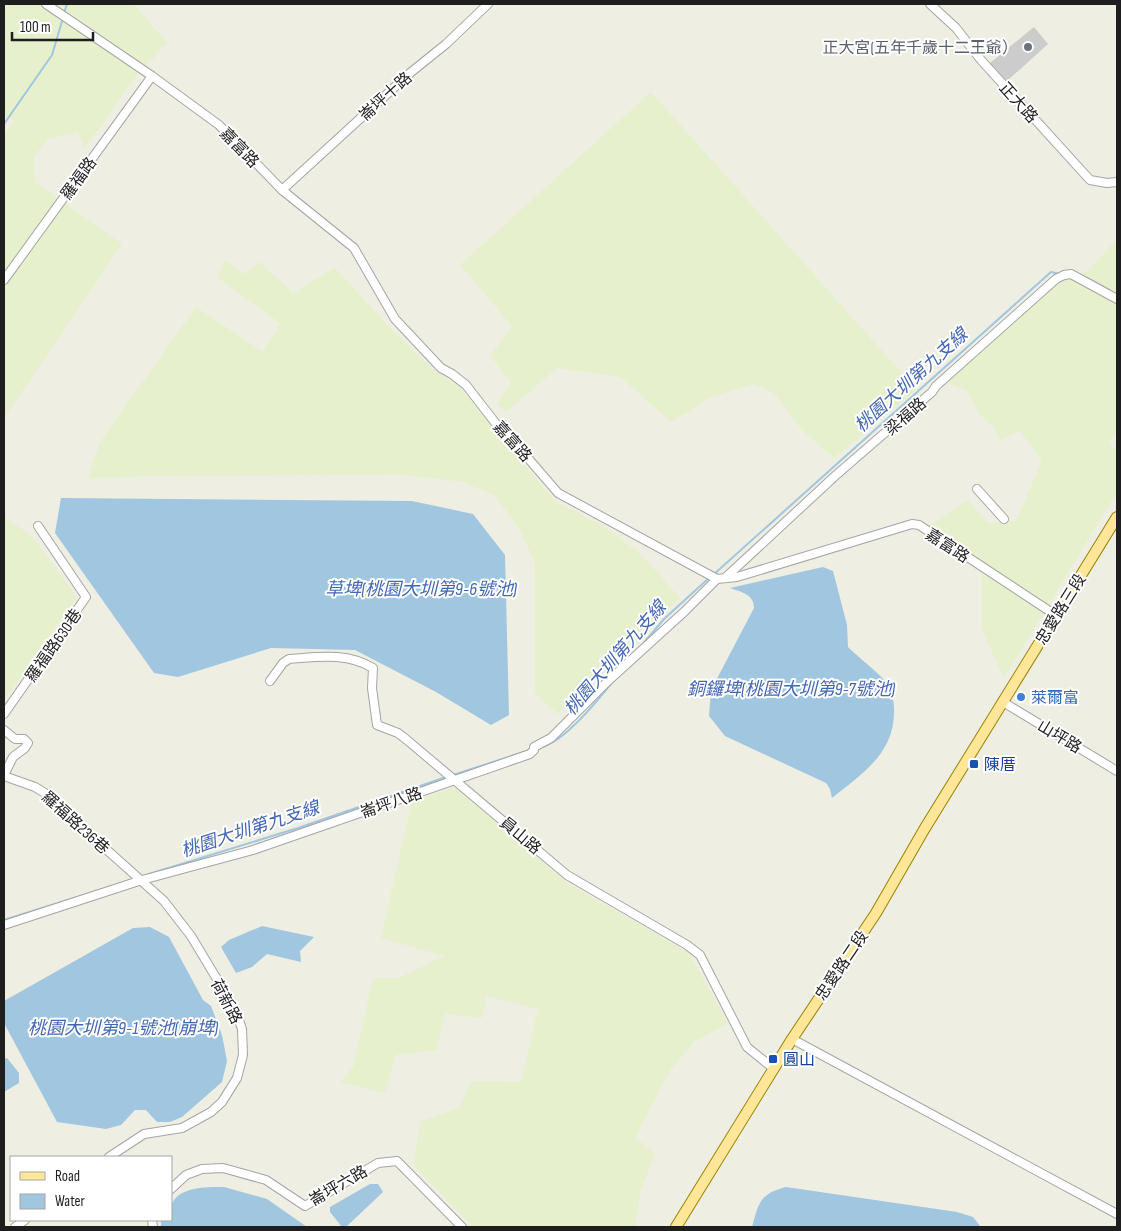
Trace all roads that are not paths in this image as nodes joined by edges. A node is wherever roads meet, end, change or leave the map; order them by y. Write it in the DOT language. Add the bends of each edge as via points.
graph roads {
  1 [pos="46,4"];
  2 [pos="488,4"];
  3 [pos="930,4"];
  4 [pos="152,76"];
  5 [pos="1117,182"];
  6 [pos="282,190"];
  7 [pos="4,280"];
  8 [pos="1117,298"];
  9 [pos="976,489"];
  10 [pos="1117,517"];
  11 [pos="1004,519"];
  12 [pos="38,526"];
  13 [pos="721,578"];
  14 [pos="1057,616"];
  15 [pos="270,682"];
  16 [pos="1003,702"];
  17 [pos="4,714"];
  18 [pos="4,730"];
  19 [pos="1117,771"];
  20 [pos="4,775"];
  21 [pos="454,780"];
  22 [pos="142,880"];
  23 [pos="4,925"];
  24 [pos="792,1039"];
  25 [pos="774,1069"];
  26 [pos="111,1156"];
  27 [pos="172,1188"];
  28 [pos="1117,1214"];
  29 [pos="462,1227"];
  30 [pos="676,1227"];
  1 -- 4 [label="street, 嘉富路"];
  2 -- 6 [label="street, 崙坪十路"];
  3 -- 5 [label="street, 正大路" via="956,28 1090,180"];
  4 -- 6 [label="street, 嘉富路" via="219,125"];
  4 -- 7 [label="street, 羅福路"];
  6 -- 13 [label="street, 嘉富路" via="354,248 395,319 441,368 466,385 558,493"];
  8 -- 13 [label="street, 梁福路" via="1071,274 1056,279"];
  9 -- 11 [label="street"];
  10 -- 14 [label="main road, 忠愛路三段"];
  12 -- 17 [label="street, 羅福路630巷" via="86,598"];
  13 -- 14 [label="street, 嘉富路" via="737,577 912,524"];
  13 -- 21 [label="street, 崙坪八路" via="530,754"];
  14 -- 16 [label="main road, 忠愛路三段"];
  15 -- 21 [label="street, 員山路" via="289,658 334,656 364,663 373,668 377,724 398,733"];
  16 -- 19 [label="street, 山坪路"];
  16 -- 24 [label="main road, 忠愛路二段" via="876,913"];
  18 -- 20 [label="street" via="15,739 24,739 28,743 13,757"];
  20 -- 22 [label="street, 羅福路236巷" via="48,795"];
  21 -- 22 [label="street, 崙坪八路" via="253,850"];
  21 -- 25 [label="street, 員山路" via="567,875 700,955 747,1047"];
  22 -- 23 [label="street, 崙坪八路"];
  22 -- 26 [label="street, 荷新路" via="186,929 235,1009 242,1028 243,1055 237,1078 222,1102 211,1112 182,1128 144,1134"];
  24 -- 25 [label="main road, 忠愛路二段"];
  24 -- 28 [label="street"];
  25 -- 30 [label="main road, 忠愛路二段"];
  27 -- 29 [label="street, 崙坪六路" via="186,1175 202,1169 223,1168 266,1180 305,1206 378,1163 396,1161"];
}
